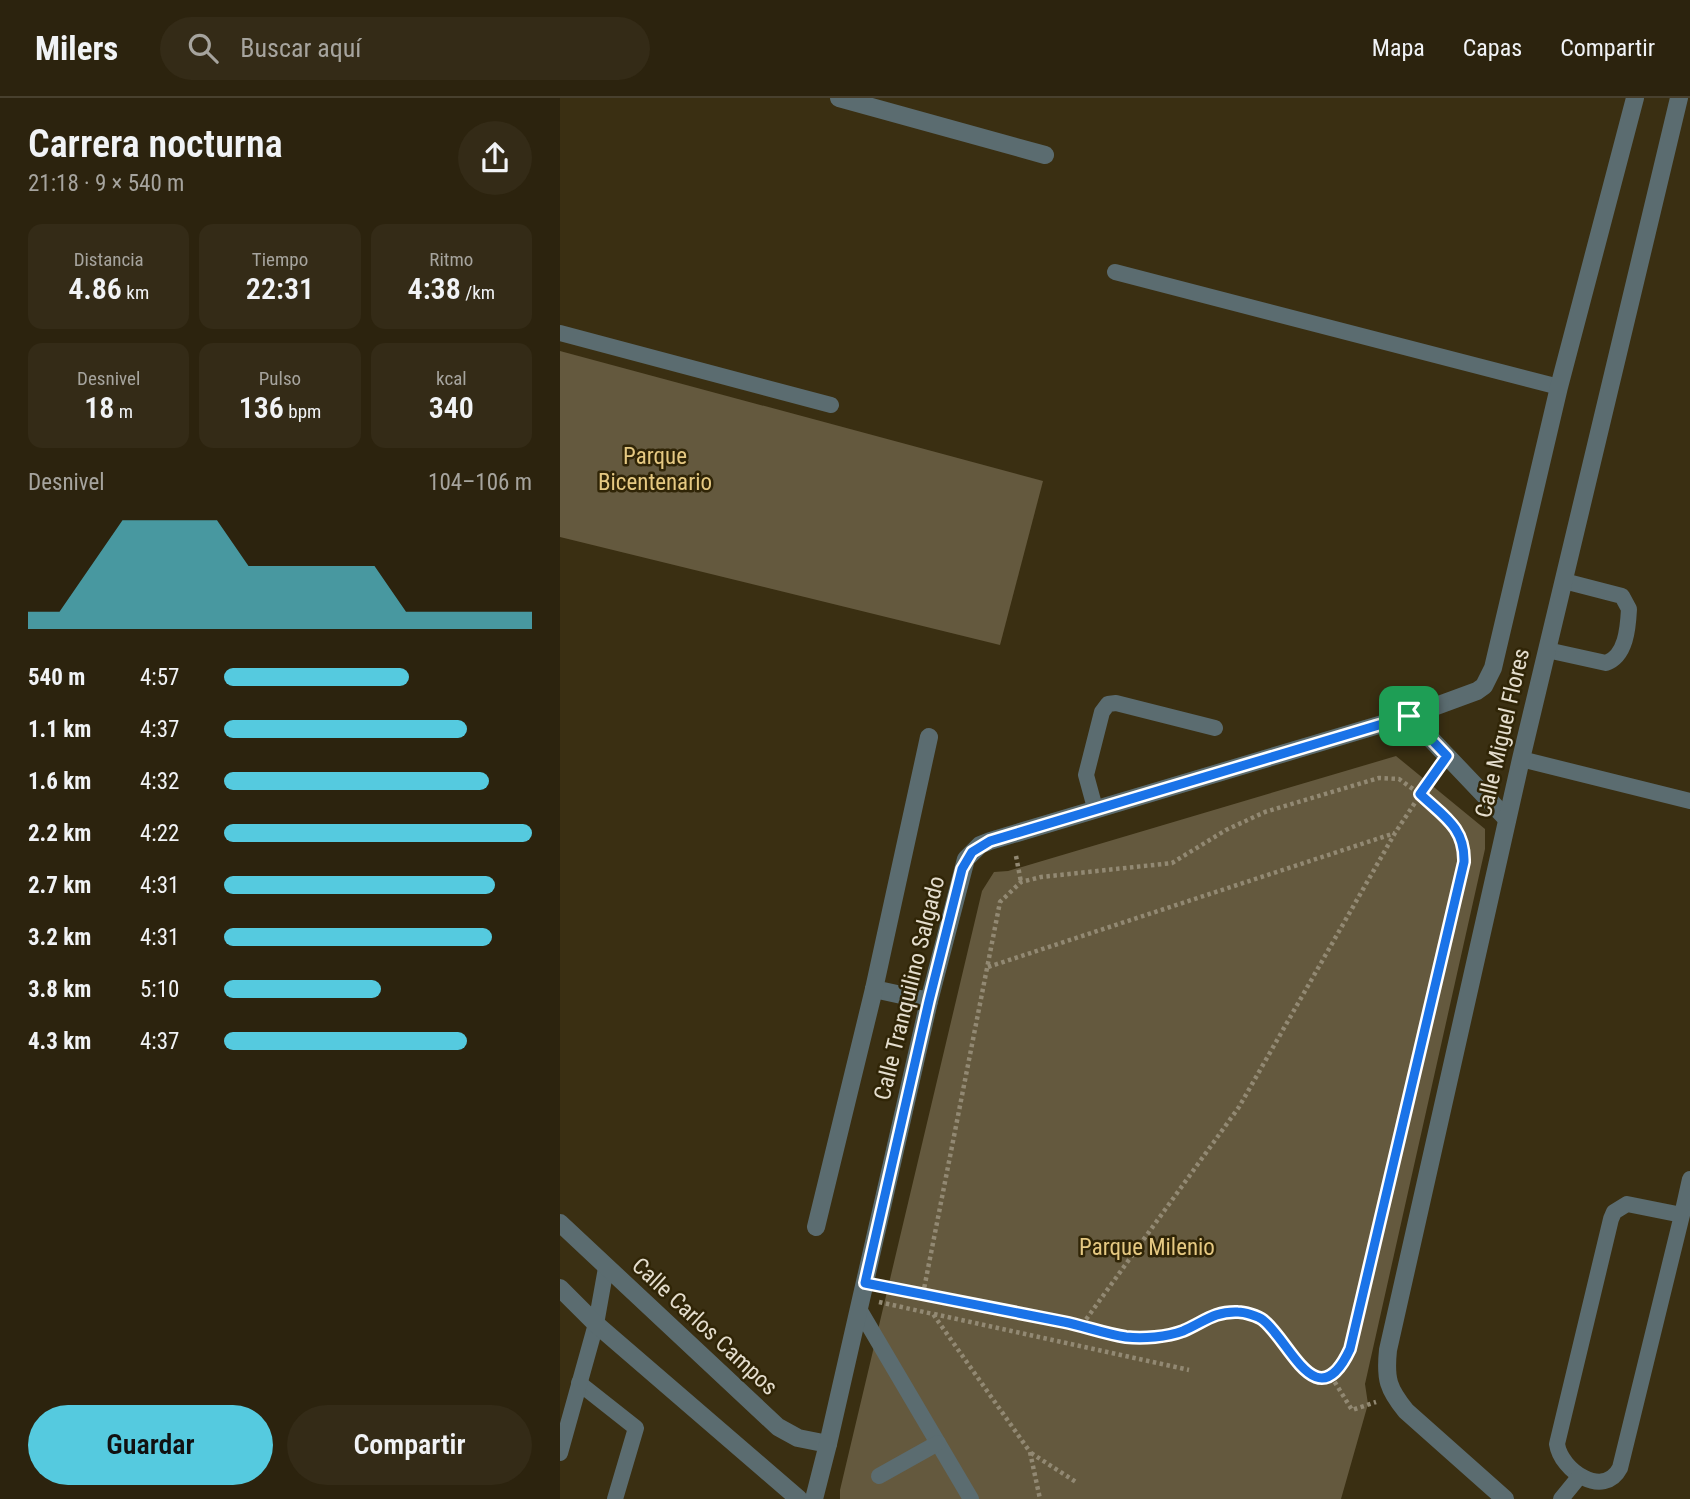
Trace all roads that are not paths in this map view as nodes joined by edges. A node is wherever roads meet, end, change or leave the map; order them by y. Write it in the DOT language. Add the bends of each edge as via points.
graph roads {
  1 [pos="839,98"];
  2 [pos="1634,98"];
  3 [pos="1679,98"];
  4 [pos="1045,155"];
  5 [pos="1115,272"];
  6 [pos="560,333"];
  7 [pos="1559,387"];
  8 [pos="831,405"];
  9 [pos="1563,581"];
  10 [pos="1547,650"];
  11 [pos="1484,686"];
  12 [pos="1409,716"];
  13 [pos="1215,728"];
  14 [pos="929,737"];
  15 [pos="1521,759"];
  16 [pos="1690,801"];
  17 [pos="1095,808"];
  18 [pos="1507,819"];
  19 [pos="874,989"];
  20 [pos="929,1001"];
  21 [pos="1690,1179"];
  22 [pos="1682,1215"];
  23 [pos="560,1223"];
  24 [pos="816,1227"];
  25 [pos="606,1268"];
  26 [pos="560,1288"];
  27 [pos="862,1297"];
  28 [pos="596,1324"];
  29 [pos="579,1382"];
  30 [pos="938,1443"];
  31 [pos="828,1444"];
  32 [pos="560,1453"];
  33 [pos="879,1476"];
  34 [pos="1578,1477"];
  35 [pos="615,1499"];
  36 [pos="799,1499"];
  37 [pos="814,1499"];
  38 [pos="971,1499"];
  39 [pos="1505,1499"];
  40 [pos="1561,1499"];
  1 -- 4 [label="street"];
  2 -- 7 [label="street, Calle Miguel Flores"];
  3 -- 9 [label="street, Calle Miguel Flores"];
  5 -- 7 [label="lane"];
  6 -- 8 [label="lane"];
  7 -- 11 [label="street, Calle Miguel Flores" via="1493,668"];
  9 -- 10 [label="street, Calle Miguel Flores"];
  9 -- 10 [label="lane" via="1622,596 1629,609 1622,647 1606,663"];
  10 -- 15 [label="street, Calle Miguel Flores"];
  11 -- 12 [label="street, Calle Tranquilino Salgado"];
  12 -- 17 [label="street, Calle Tranquilino Salgado"];
  12 -- 18 [label="street"];
  13 -- 17 [label="lane" via="1116,703 1108,705 1102,712 1086,775"];
  14 -- 19 [label="street"];
  15 -- 16 [label="lane"];
  15 -- 18 [label="street, Calle Miguel Flores"];
  17 -- 20 [label="street, Calle Tranquilino Salgado" via="990,841 972,852 962,869"];
  18 -- 39 [label="street, Calle Miguel Flores" via="1386,1370 1387,1382 1406,1411"];
  19 -- 20 [label="street"];
  19 -- 24 [label="street"];
  20 -- 27 [label="street, Calle Tranquilino Salgado"];
  21 -- 22 [label="lane"];
  22 -- 34 [label="lane" via="1620,1468 1602,1484"];
  22 -- 34 [label="lane" via="1627,1204 1614,1212 1558,1440 1559,1453"];
  23 -- 25 [label="street, Calle Carlos Campos"];
  25 -- 28 [label="lane"];
  25 -- 31 [label="street, Calle Carlos Campos" via="778,1427 798,1438"];
  26 -- 28 [label="street"];
  27 -- 30 [label="lane"];
  27 -- 31 [label="street, Calle Tranquilino Salgado"];
  28 -- 29 [label="lane"];
  28 -- 36 [label="street"];
  29 -- 32 [label="lane"];
  29 -- 35 [label="lane" via="636,1428"];
  30 -- 33 [label="lane"];
  30 -- 38 [label="lane"];
  31 -- 37 [label="street, Calle Tranquilino Salgado"];
  34 -- 40 [label="lane"];
}
